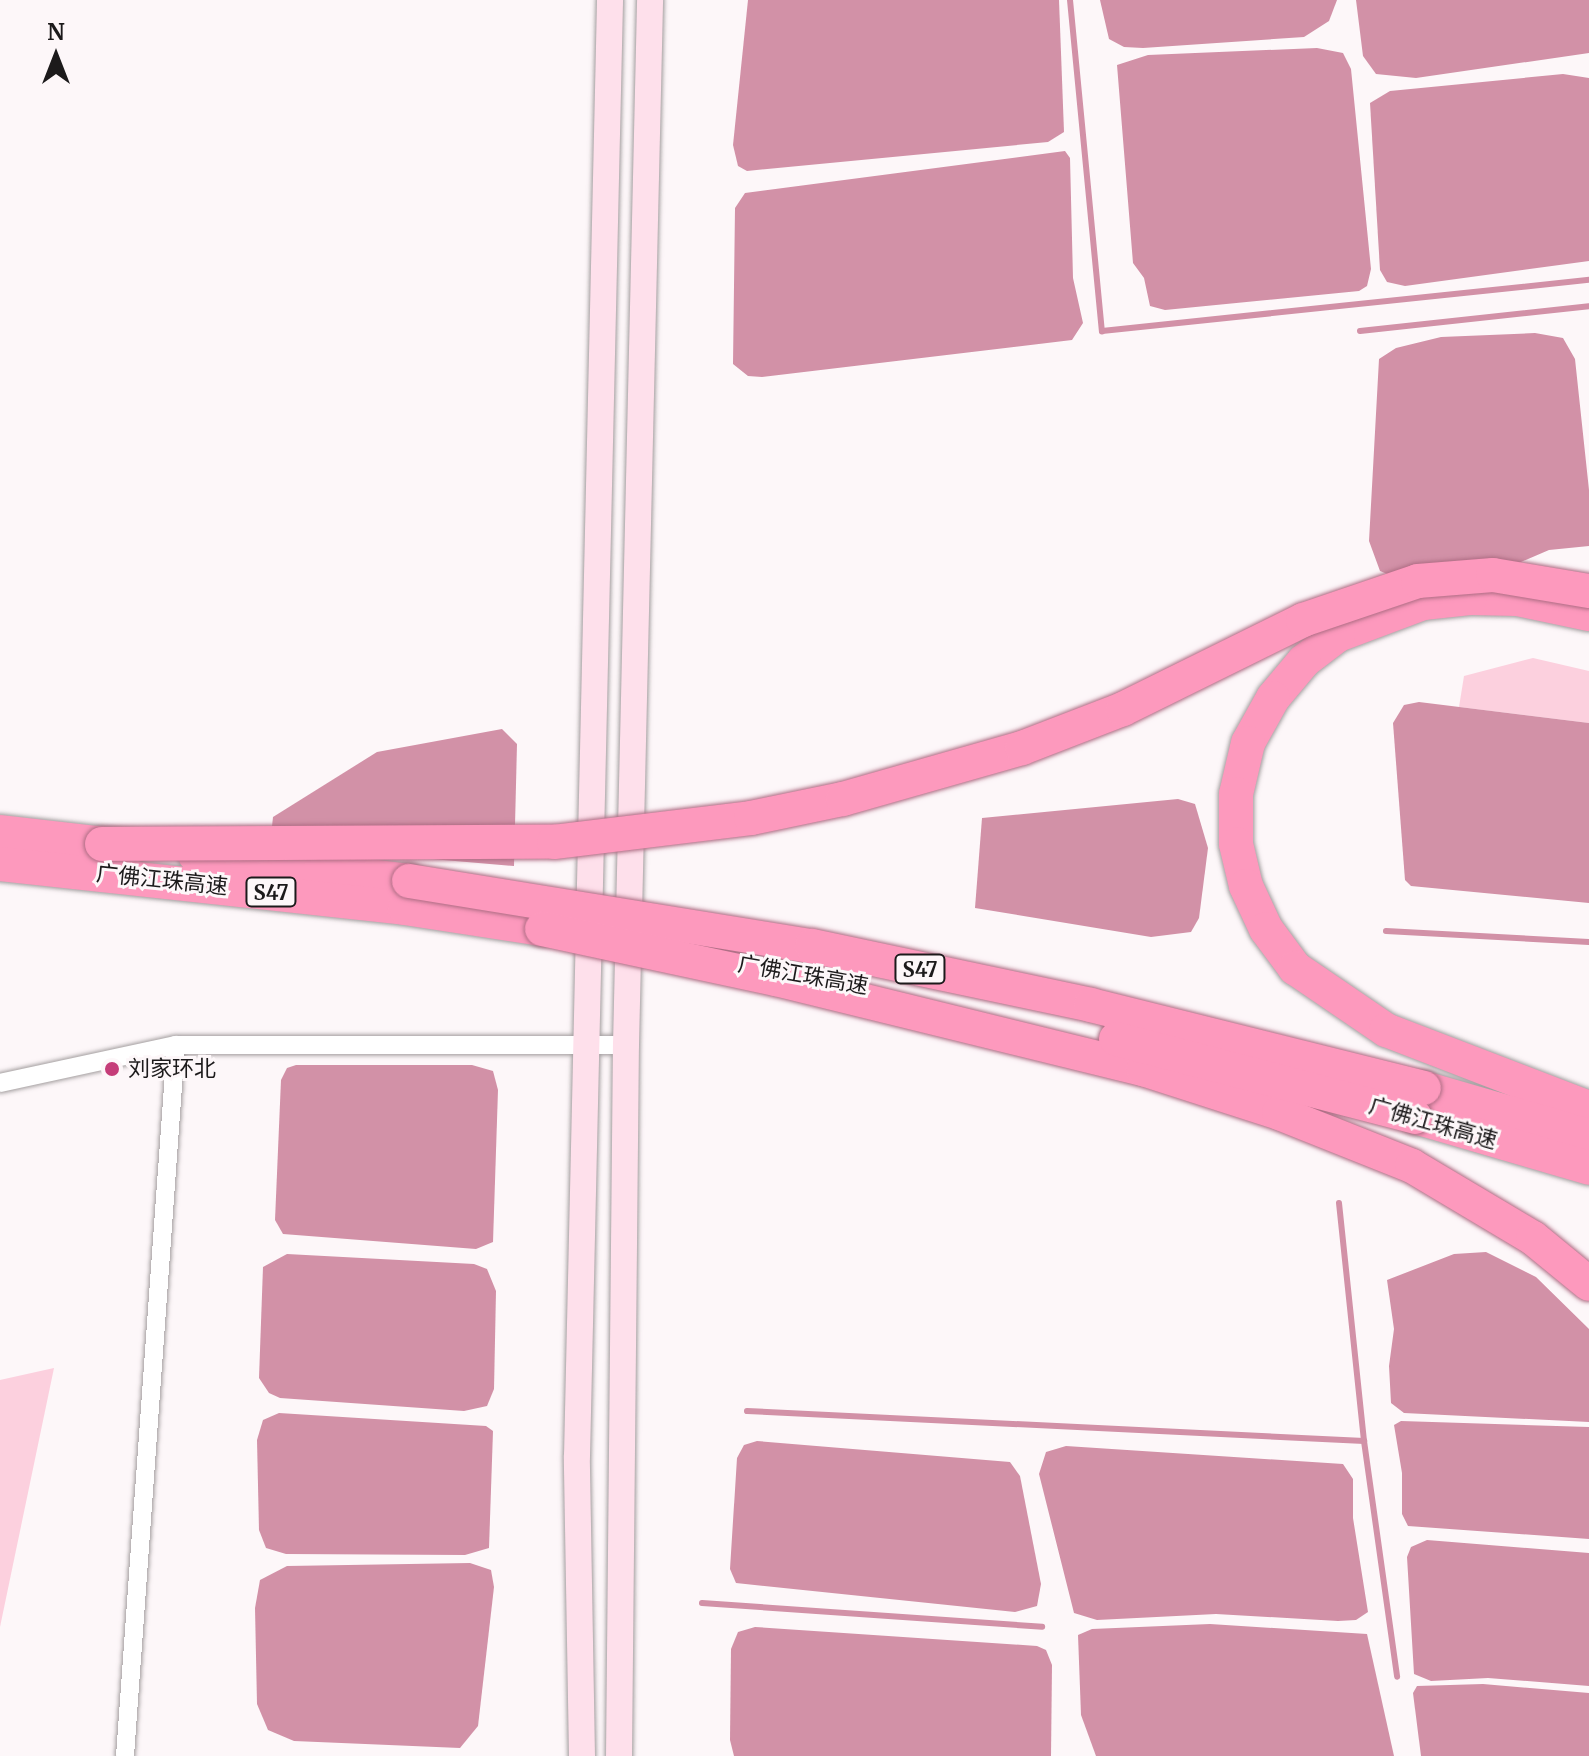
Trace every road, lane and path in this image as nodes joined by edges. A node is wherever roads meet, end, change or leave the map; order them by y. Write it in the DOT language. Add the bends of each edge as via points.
graph roads {
  1 [pos="610,0"];
  2 [pos="650,0"];
  3 [pos="1589,591"];
  4 [pos="1589,614"];
  5 [pos="0,832"];
  6 [pos="102,844"];
  7 [pos="0,864"];
  8 [pos="542,929"];
  9 [pos="585,1044"];
  10 [pos="176,1045"];
  11 [pos="626,1045"];
  12 [pos="0,1083"];
  13 [pos="1419,1102"];
  14 [pos="1589,1108"];
  15 [pos="1589,1136"];
  16 [pos="1589,1168"];
  17 [pos="1589,1284"];
  18 [pos="125,1756"];
  19 [pos="582,1756"];
  20 [pos="619,1756"];
  1 -- 9 [label="main road"];
  2 -- 11 [label="main road"];
  3 -- 6 [label="highway, bridge" via="1493,575 1418,581 1303,620 1123,709 1022,748 843,799 751,818 554,842"];
  4 -- 14 [label="highway" via="1517,599 1470,598 1380,615 1338,635 1304,661 1273,698 1248,743 1236,794 1236,844 1246,886 1266,929 1295,968 1332,999 1436,1053"];
  5 -- 6 [label="highway, 广佛江珠高速 / S47"];
  6 -- 13 [label="highway, 广佛江珠高速 / S47, bridge" via="425,884 812,946 1091,1005"];
  7 -- 8 [label="highway, 广佛江珠高速 / S47" via="405,908"];
  8 -- 13 [label="highway, 广佛江珠高速 / S47, bridge" via="831,979"];
  8 -- 17 [label="highway, bridge" via="776,979 1143,1069 1279,1113 1412,1166 1533,1238"];
  9 -- 10 [label="street"];
  9 -- 11 [label="street"];
  9 -- 19 [label="main road" via="577,1456"];
  10 -- 12 [label="street"];
  10 -- 18 [label="street"];
  11 -- 20 [label="main road"];
  13 -- 15 [label="highway, 广佛江珠高速 / S47"];
  13 -- 16 [label="highway, 广佛江珠高速 / S47"];
}
